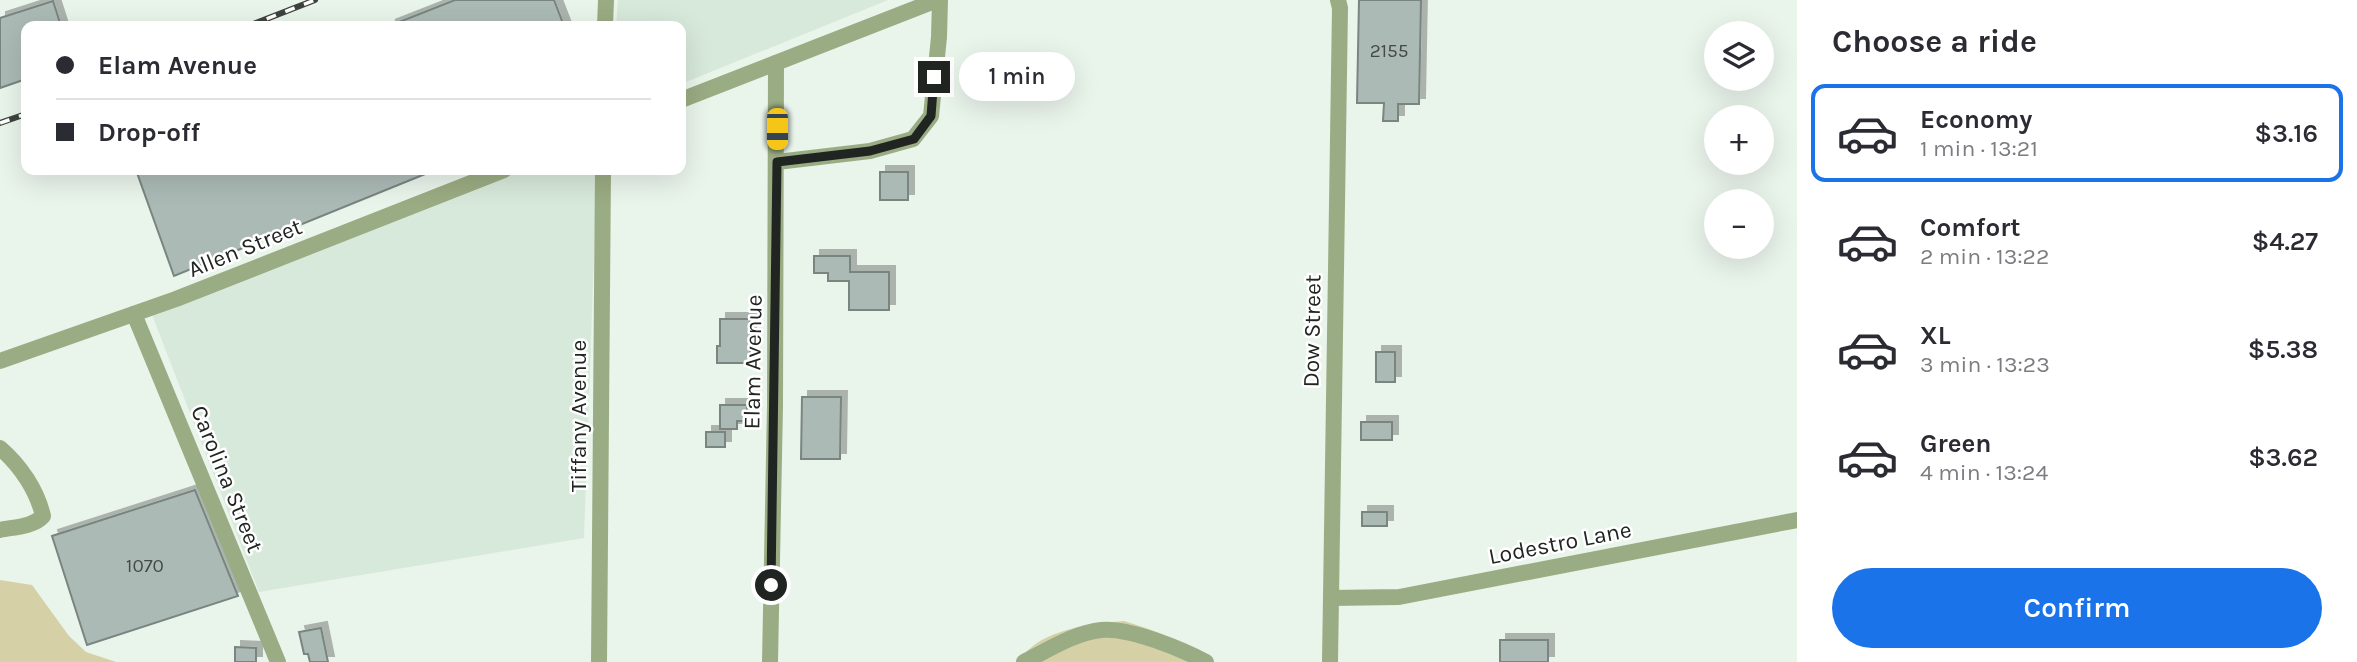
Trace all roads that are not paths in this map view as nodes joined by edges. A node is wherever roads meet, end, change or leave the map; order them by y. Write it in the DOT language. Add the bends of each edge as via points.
graph roads {
  1 [pos="606,0"];
  2 [pos="939,0"];
  3 [pos="1338,0"];
  4 [pos="605,21"];
  5 [pos="776,63"];
  6 [pos="686,98"];
  7 [pos="777,162"];
  8 [pos="491,175"];
  9 [pos="603,175"];
  10 [pos="134,314"];
  11 [pos="0,361"];
  12 [pos="0,448"];
  13 [pos="1797,520"];
  14 [pos="0,530"];
  15 [pos="1331,598"];
  16 [pos="278,662"];
  17 [pos="599,662"];
  18 [pos="770,662"];
  19 [pos="1024,662"];
  20 [pos="1206,662"];
  21 [pos="1330,662"];
  1 -- 4 [label="street"];
  2 -- 5 [label="street"];
  2 -- 7 [label="street" via="931,116 914,139 870,151"];
  3 -- 15 [label="street, Dow Street"];
  5 -- 6 [label="street"];
  5 -- 7 [label="street, Elam Avenue"];
  7 -- 18 [label="street, Elam Avenue"];
  8 -- 10 [label="street, Allen Street"];
  9 -- 17 [label="street, Tiffany Avenue"];
  10 -- 11 [label="street, Allen Street"];
  10 -- 16 [label="street, Carolina Street"];
  12 -- 14 [label="street" via="29,481 43,516 29,525"];
  13 -- 15 [label="street, Lodestro Lane" via="1399,597"];
  15 -- 21 [label="street, Dow Street"];
  19 -- 20 [label="street" via="1102,630 1130,633"];
}
